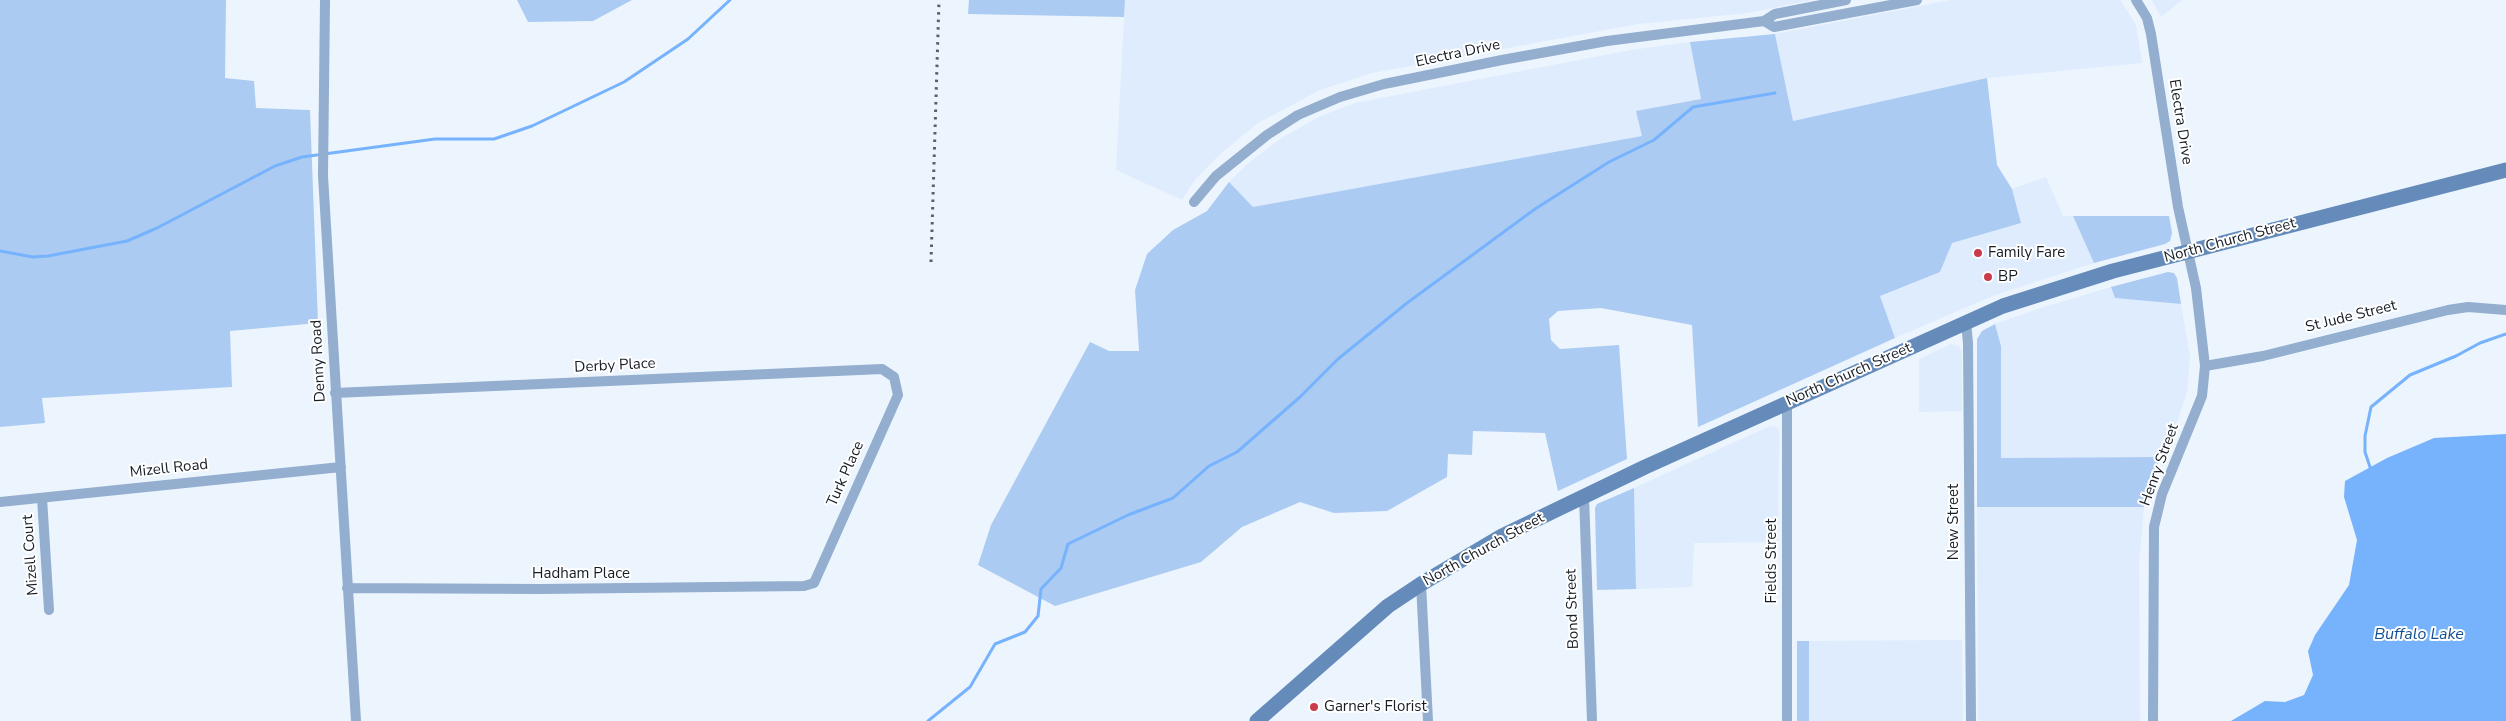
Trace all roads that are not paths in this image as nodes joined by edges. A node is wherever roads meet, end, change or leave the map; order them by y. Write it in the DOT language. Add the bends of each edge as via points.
graph roads {
  1 [pos="325,0"];
  2 [pos="1846,0"];
  3 [pos="1917,0"];
  4 [pos="2136,0"];
  5 [pos="1764,21"];
  6 [pos="2506,170"];
  7 [pos="1194,202"];
  8 [pos="2189,252"];
  9 [pos="2506,310"];
  10 [pos="1966,322"];
  11 [pos="2205,366"];
  12 [pos="894,377"];
  13 [pos="335,393"];
  14 [pos="1787,402"];
  15 [pos="341,467"];
  16 [pos="1584,496"];
  17 [pos="42,498"];
  18 [pos="0,502"];
  19 [pos="814,583"];
  20 [pos="1421,584"];
  21 [pos="347,588"];
  22 [pos="49,610"];
  23 [pos="356,721"];
  24 [pos="1257,721"];
  25 [pos="1428,721"];
  26 [pos="1592,721"];
  27 [pos="1787,721"];
  28 [pos="1971,721"];
  29 [pos="2153,721"];
  1 -- 13 [label="street, Denny Road" via="323,176"];
  2 -- 5 [label="street, Electra Drive" via="1775,14"];
  3 -- 5 [label="street, Electra Drive" via="1774,26"];
  4 -- 8 [label="street, Electra Drive" via="2147,18 2151,34 2178,207"];
  5 -- 7 [label="street, Electra Drive" via="1597,43 1384,84 1340,97 1298,115 1267,134 1216,176"];
  6 -- 8 [label="main road, North Church Street"];
  8 -- 10 [label="main road, North Church Street" via="2037,294"];
  8 -- 11 [label="street, Henry Street"];
  9 -- 11 [label="street, St Jude Street" via="2468,307 2448,310 2263,356"];
  10 -- 14 [label="main road, North Church Street"];
  10 -- 28 [label="street, New Street"];
  11 -- 29 [label="street, Henry Street" via="2202,396 2162,494 2154,527"];
  12 -- 13 [label="street, Derby Place" via="882,368"];
  12 -- 19 [label="street, Turk Place" via="898,396"];
  13 -- 15 [label="street, Denny Road"];
  14 -- 16 [label="main road, North Church Street"];
  14 -- 27 [label="street, Fields Street"];
  15 -- 17 [label="street, Mizell Road"];
  15 -- 21 [label="street, Denny Road"];
  16 -- 20 [label="main road, North Church Street" via="1502,536"];
  16 -- 26 [label="street, Bond Street"];
  17 -- 18 [label="street, Mizell Road"];
  17 -- 22 [label="street, Mizell Court"];
  19 -- 21 [label="street, Hadham Place" via="804,586 541,589"];
  20 -- 24 [label="main road, North Church Street" via="1388,606"];
  20 -- 25 [label="street"];
  21 -- 23 [label="street, Denny Road"];
}
